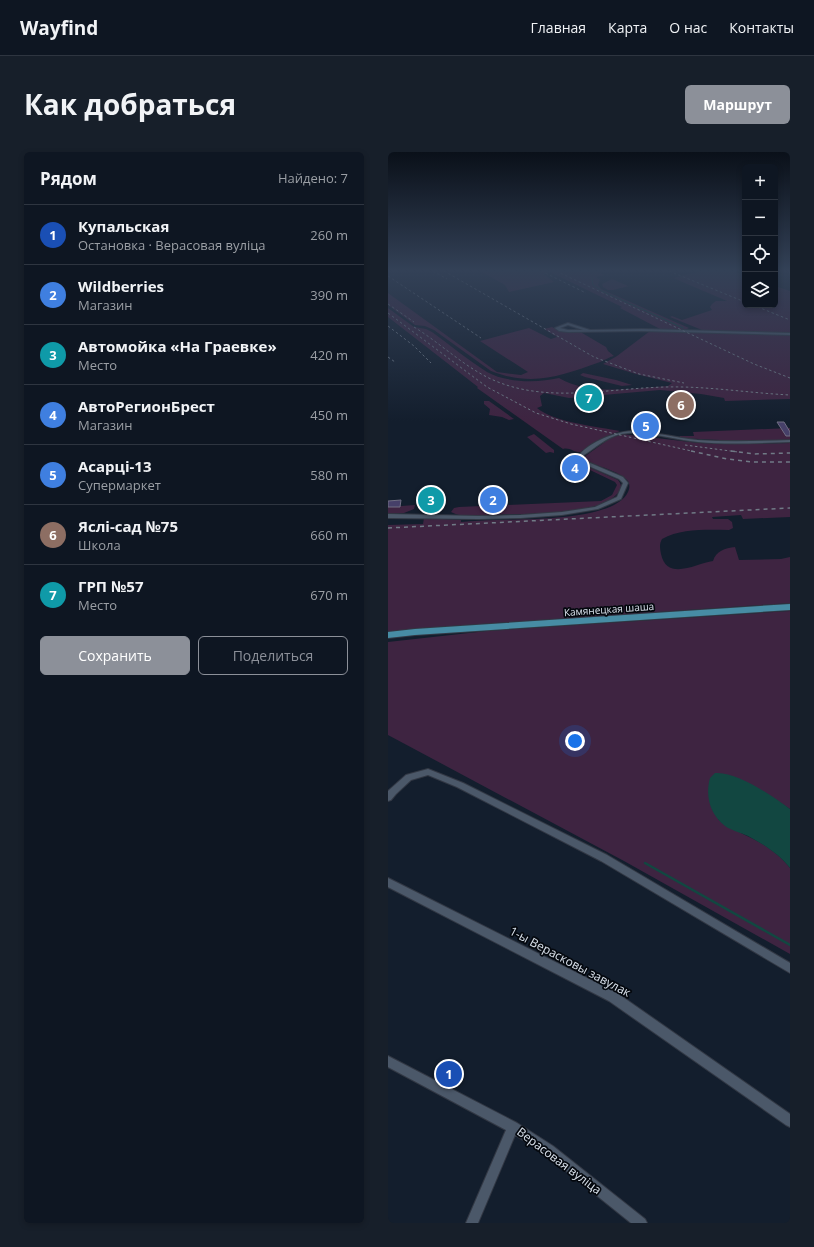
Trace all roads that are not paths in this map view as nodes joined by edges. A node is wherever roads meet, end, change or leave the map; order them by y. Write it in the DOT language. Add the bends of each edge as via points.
graph roads {
  1 [pos="590,330"];
  2 [pos="790,334"];
  3 [pos="790,441"];
  4 [pos="388,516"];
  5 [pos="790,607"];
  6 [pos="430,632"];
  7 [pos="388,635"];
  8 [pos="388,639"];
  9 [pos="390,794"];
  10 [pos="388,882"];
  11 [pos="790,968"];
  12 [pos="388,1061"];
  13 [pos="790,1121"];
  14 [pos="513,1126"];
  15 [pos="472,1223"];
  16 [pos="641,1223"];
  1 -- 1 [label="street" via="568,324 557,328 565,330"];
  1 -- 2 [label="street"];
  3 -- 4 [label="street" via="698,441 641,432 620,433 606,439 579,458 621,478 626,483 626,489 621,495 596,508 548,516"];
  5 -- 6 [label="main road, Камянецкая шаша"];
  6 -- 7 [label="main road, Камянецкая шаша"];
  6 -- 8 [label="main road, Камянецкая шаша"];
  9 -- 11 [label="street" via="409,777 428,772 460,785 604,858"];
  10 -- 13 [label="street, 1-ы Верасковы завулак" via="614,997"];
  12 -- 14 [label="street, Верасовая вуліца"];
  14 -- 15 [label="street"];
  14 -- 16 [label="street, Верасовая вуліца" via="549,1150"];
}
